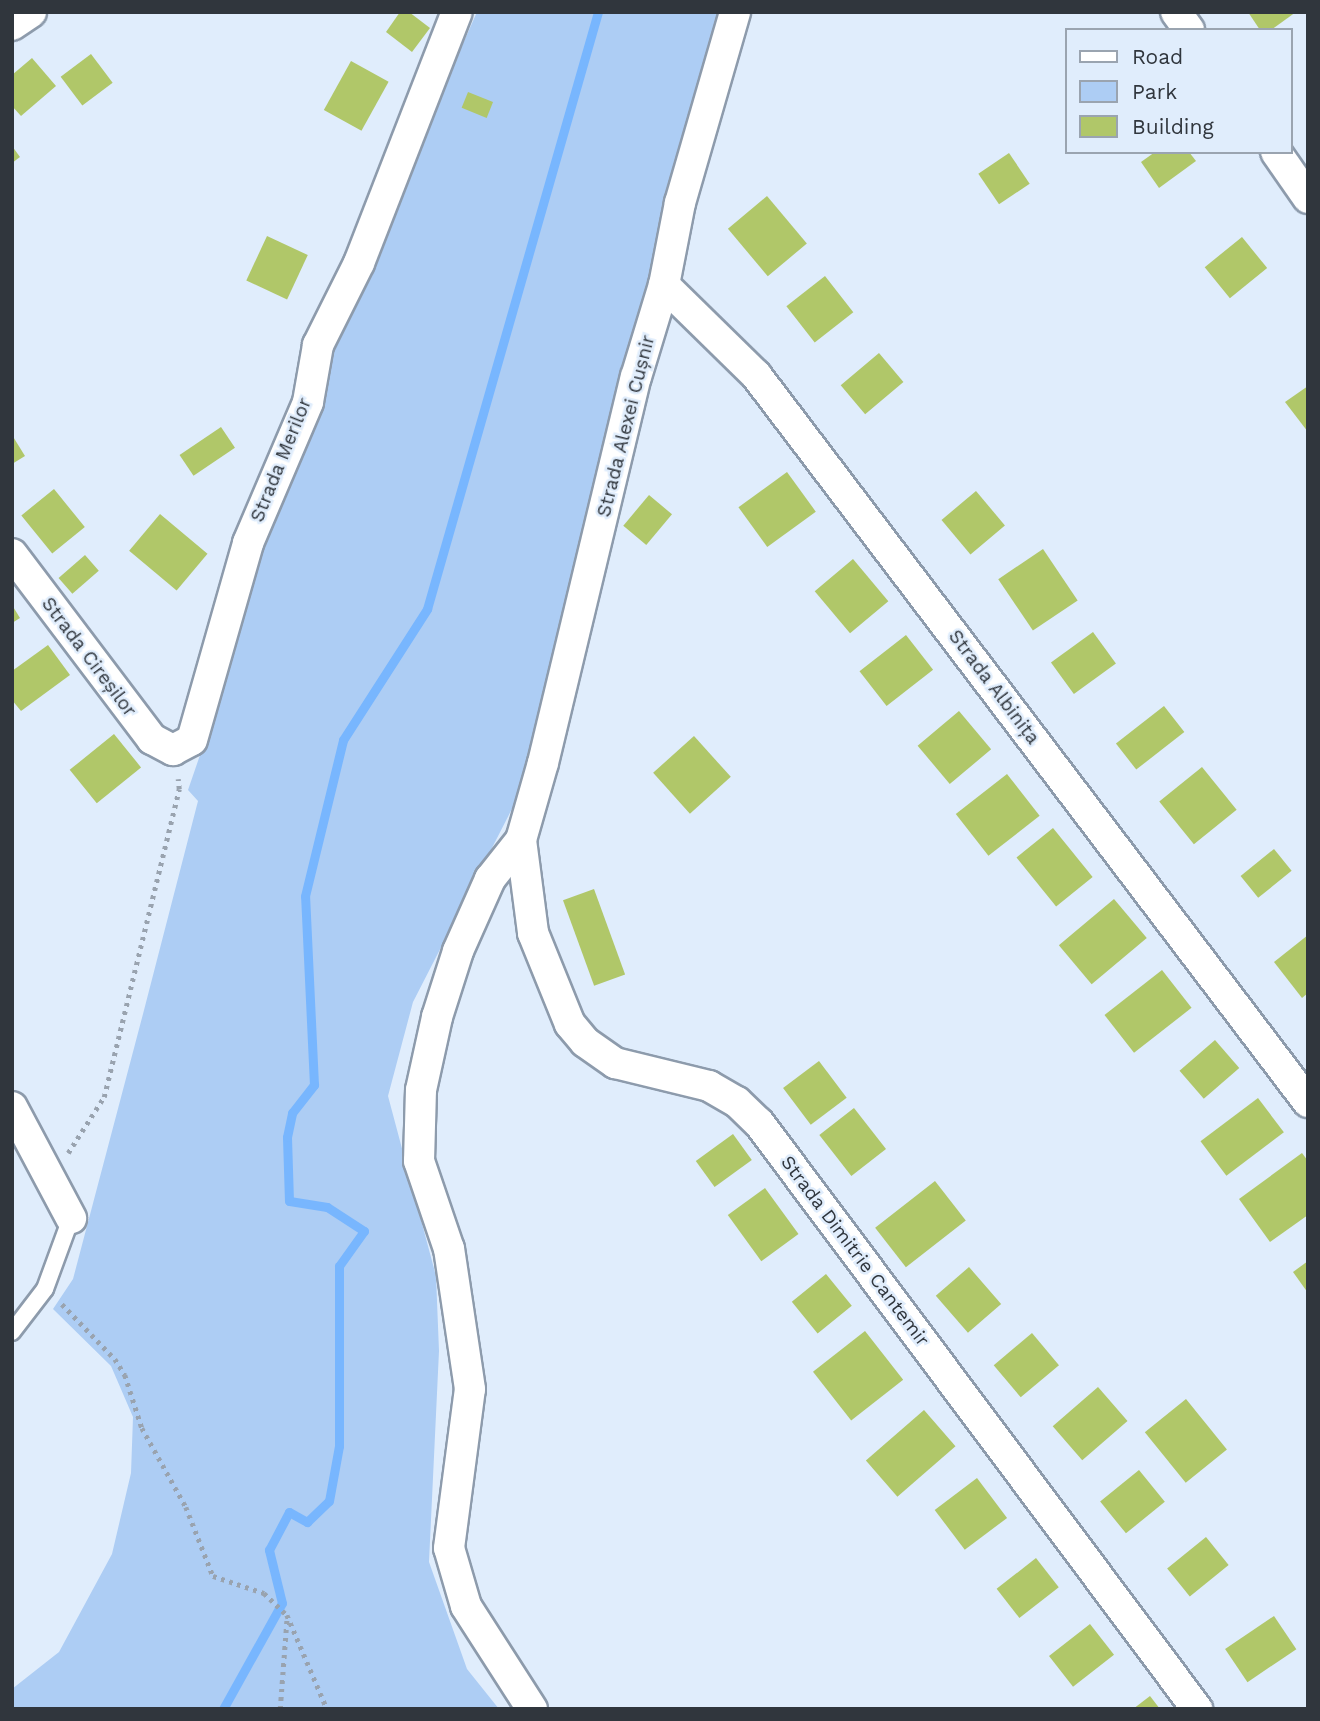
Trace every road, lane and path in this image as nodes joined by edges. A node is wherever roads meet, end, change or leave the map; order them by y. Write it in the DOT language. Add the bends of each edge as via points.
graph roads {
  1 [pos="31,12"];
  2 [pos="457,12"];
  3 [pos="735,12"];
  4 [pos="1177,12"];
  5 [pos="12,25"];
  6 [pos="1188,28"];
  7 [pos="1277,154"];
  8 [pos="1308,198"];
  9 [pos="664,285"];
  10 [pos="12,554"];
  11 [pos="173,750"];
  12 [pos="521,841"];
  13 [pos="1308,1102"];
  14 [pos="12,1107"];
  15 [pos="52,1183"];
  16 [pos="71,1218"];
  17 [pos="45,1289"];
  18 [pos="12,1332"];
  19 [pos="287,1615"];
  20 [pos="281,1709"];
  21 [pos="327,1709"];
  22 [pos="532,1709"];
  23 [pos="1197,1709"];
  1 -- 5 [label="street"];
  2 -- 11 [label="street, Strada Merilor" via="359,263 318,345 307,402 272,479 227,608 192,740"];
  3 -- 9 [label="street, Strada Alexei Cușnir" via="680,204"];
  4 -- 6 [label="street"];
  7 -- 8 [label="street"];
  9 -- 12 [label="street, Strada Alexei Cușnir" via="636,377"];
  9 -- 13 [label="street, Strada Albinița" via="756,375"];
  10 -- 11 [label="street, Strada Cireșilor" via="152,738"];
  11 -- 15 [label="path" via="179,789 104,1097"];
  12 -- 22 [label="street" via="490,879 458,951 421,1090 419,1161 449,1248 470,1389 449,1548 466,1606"];
  12 -- 23 [label="street, Strada Dimitrie Cantemir" via="533,933 570,1024 584,1042 615,1063 709,1086 737,1102 759,1123"];
  14 -- 15 [label="street"];
  15 -- 16 [label="street"];
  16 -- 17 [label="lane"];
  17 -- 18 [label="lane"];
  17 -- 19 [label="path" via="75,1315 120,1367 142,1428 186,1507 213,1576 264,1593"];
  19 -- 20 [label="path"];
  19 -- 21 [label="path"];
}
